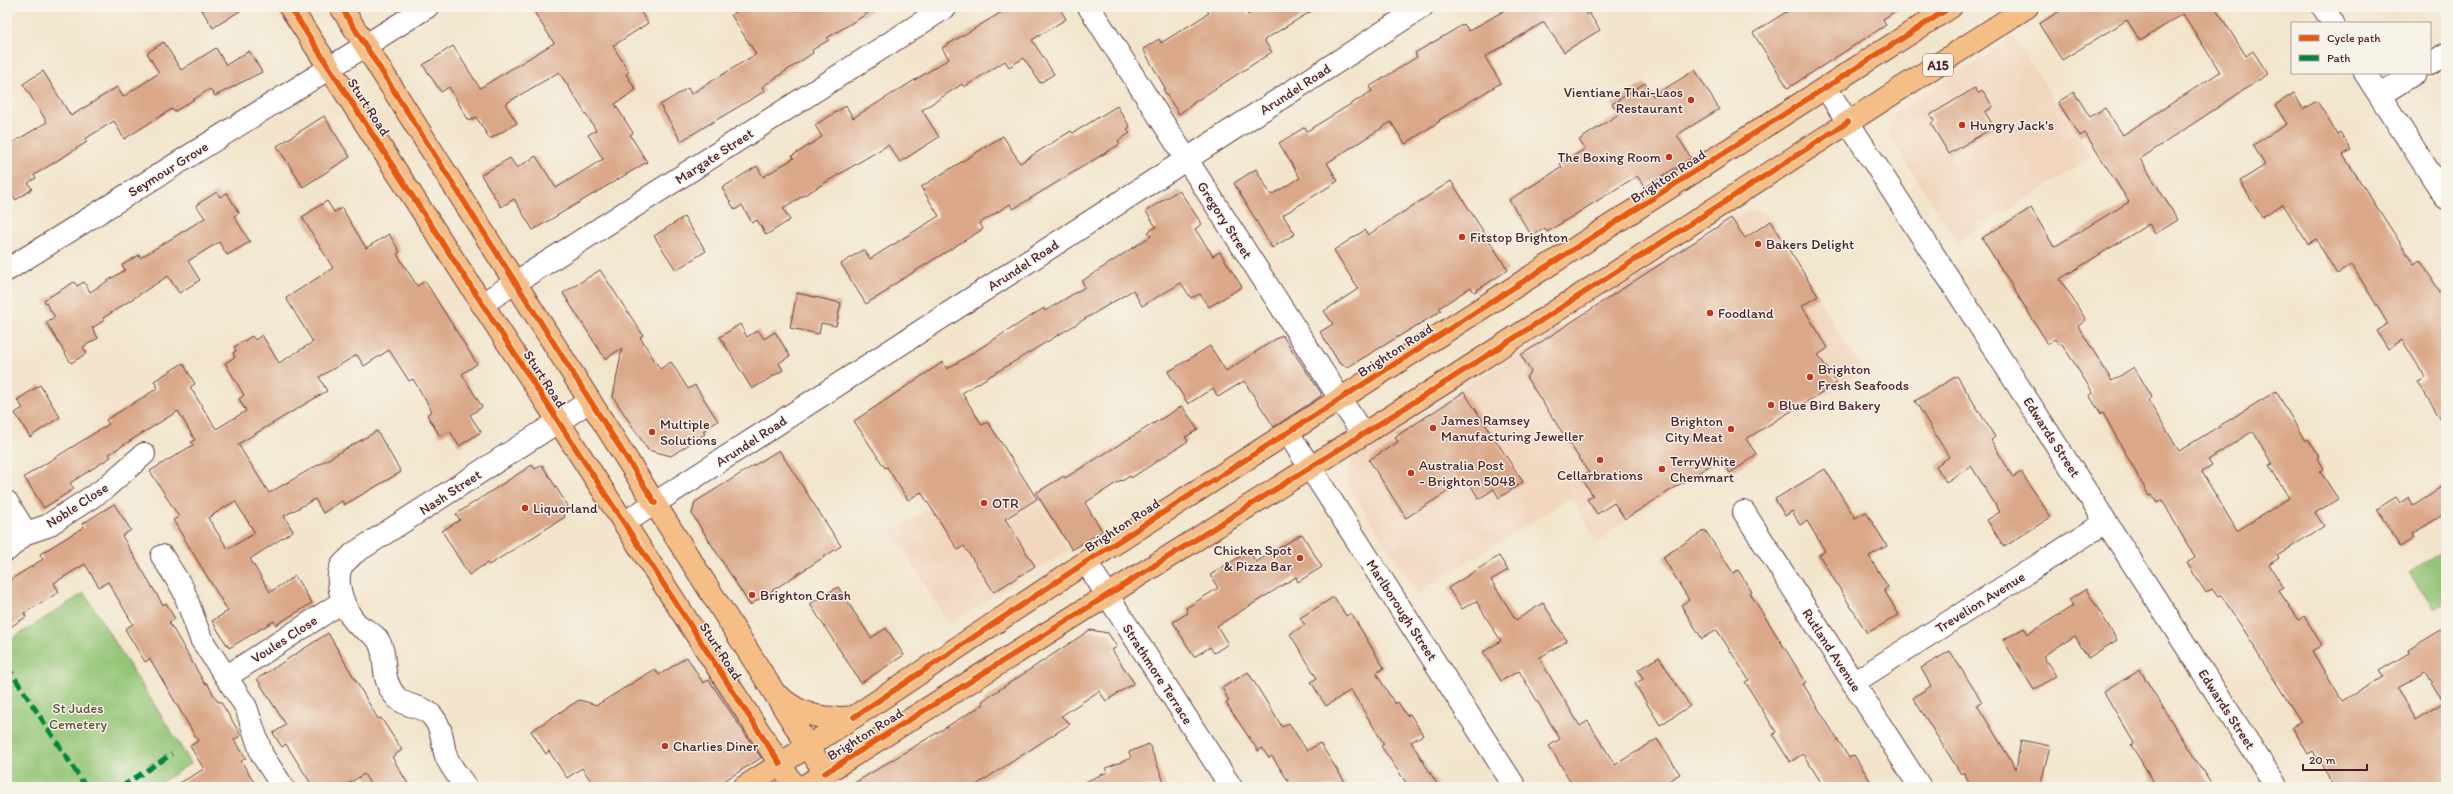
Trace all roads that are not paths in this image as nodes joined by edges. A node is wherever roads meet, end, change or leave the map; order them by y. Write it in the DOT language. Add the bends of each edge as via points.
graph roads {
  1 [pos="290,7"];
  2 [pos="341,7"];
  3 [pos="427,7"];
  4 [pos="946,7"];
  5 [pos="1089,7"];
  6 [pos="1422,7"];
  7 [pos="1951,7"];
  8 [pos="2027,7"];
  9 [pos="2323,7"];
  10 [pos="2332,22"];
  11 [pos="366,46"];
  12 [pos="2446,54"];
  13 [pos="2431,63"];
  14 [pos="330,69"];
  15 [pos="2366,74"];
  16 [pos="2413,74"];
  17 [pos="1826,88"];
  18 [pos="2380,95"];
  19 [pos="1848,122"];
  20 [pos="1186,159"];
  21 [pos="2446,198"];
  22 [pos="7,270"];
  23 [pos="516,283"];
  24 [pos="482,304"];
  25 [pos="1341,400"];
  26 [pos="590,401"];
  27 [pos="558,421"];
  28 [pos="1288,432"];
  29 [pos="1362,433"];
  30 [pos="144,454"];
  31 [pos="1310,466"];
  32 [pos="7,502"];
  33 [pos="655,503"];
  34 [pos="1744,512"];
  35 [pos="2106,522"];
  36 [pos="624,523"];
  37 [pos="26,533"];
  38 [pos="7,550"];
  39 [pos="162,556"];
  40 [pos="1086,562"];
  41 [pos="1107,595"];
  42 [pos="342,602"];
  43 [pos="226,677"];
  44 [pos="1853,683"];
  45 [pos="770,688"];
  46 [pos="854,717"];
  47 [pos="808,746"];
  48 [pos="780,764"];
  49 [pos="825,773"];
  50 [pos="283,787"];
  51 [pos="466,787"];
  52 [pos="744,787"];
  53 [pos="795,787"];
  54 [pos="803,787"];
  55 [pos="1231,787"];
  56 [pos="1516,787"];
  57 [pos="1920,787"];
  58 [pos="2277,787"];
  1 -- 14 [label="main road, Sturt Road"];
  2 -- 11 [label="main road, Sturt Road"];
  3 -- 11 [label="street, Seymour Grove"];
  4 -- 23 [label="street, Margate Street"];
  5 -- 20 [label="street, Gregory Street"];
  6 -- 20 [label="street, Arundel Road"];
  7 -- 17 [label="main road, Brighton Road"];
  8 -- 19 [label="main road, Brighton Road / A15"];
  9 -- 10 [label="street"];
  11 -- 14 [label="street, Seymour Grove"];
  11 -- 23 [label="main road, Sturt Road"];
  12 -- 13 [label="street"];
  14 -- 22 [label="street, Seymour Grove"];
  14 -- 24 [label="main road, Sturt Road"];
  15 -- 18 [label="street"];
  16 -- 18 [label="street"];
  17 -- 19 [label="street, Edwards Street"];
  17 -- 25 [label="main road, Brighton Road"];
  18 -- 21 [label="street"];
  19 -- 29 [label="main road, Brighton Road / A15" via="1449,380"];
  19 -- 35 [label="street, Edwards Street"];
  20 -- 25 [label="street, Gregory Street"];
  20 -- 33 [label="street, Arundel Road"];
  23 -- 24 [label="street, Margate Street"];
  23 -- 26 [label="main road, Sturt Road"];
  24 -- 27 [label="main road, Sturt Road"];
  25 -- 28 [label="main road, Brighton Road"];
  25 -- 29 [label="street, Gregory Street"];
  26 -- 27 [label="street, Nash Street"];
  26 -- 33 [label="main road, Sturt Road"];
  27 -- 36 [label="main road, Sturt Road"];
  27 -- 42 [label="street, Nash Street" via="353,554 341,568"];
  28 -- 31 [label="street, Marlborough Street"];
  28 -- 40 [label="main road, Brighton Road"];
  29 -- 31 [label="main road, Brighton Road / A15"];
  30 -- 37 [label="street, Noble Close" via="104,489 46,526"];
  31 -- 41 [label="main road, Brighton Road / A15"];
  31 -- 56 [label="street, Marlborough Street"];
  32 -- 37 [label="street"];
  33 -- 36 [label="street, Arundel Road"];
  33 -- 45 [label="main road, Sturt Road"];
  34 -- 44 [label="street, Rutland Avenue"];
  35 -- 44 [label="street, Trevelion Avenue"];
  35 -- 58 [label="street, Edwards Street"];
  36 -- 48 [label="main road, Sturt Road"];
  37 -- 38 [label="street, Noble Close"];
  39 -- 43 [label="street" via="182,589 201,639"];
  40 -- 41 [label="street, Strathmore Terrace"];
  40 -- 46 [label="main road, Brighton Road"];
  41 -- 49 [label="main road, Brighton Road / A15"];
  41 -- 55 [label="street, Strathmore Terrace"];
  42 -- 43 [label="street, Voules Close"];
  42 -- 51 [label="street" via="358,625 378,640 382,649 384,675 397,698 410,706 425,710 432,716 443,734 446,757"];
  43 -- 50 [label="street" via="246,708 262,755"];
  44 -- 57 [label="street, Rutland Avenue"];
  45 -- 46 [label="main road" via="791,707 813,716 833,719"];
  45 -- 47 [label="main road, Sturt Road"];
  46 -- 47 [label="main road, Brighton Road"];
  47 -- 48 [label="main road, Brighton Road"];
  47 -- 49 [label="main road, Sturt Road"];
  48 -- 52 [label="main road, Brighton Road"];
  48 -- 53 [label="main road, Sturt Road"];
  49 -- 54 [label="main road, Brighton Road / A15"];
}
